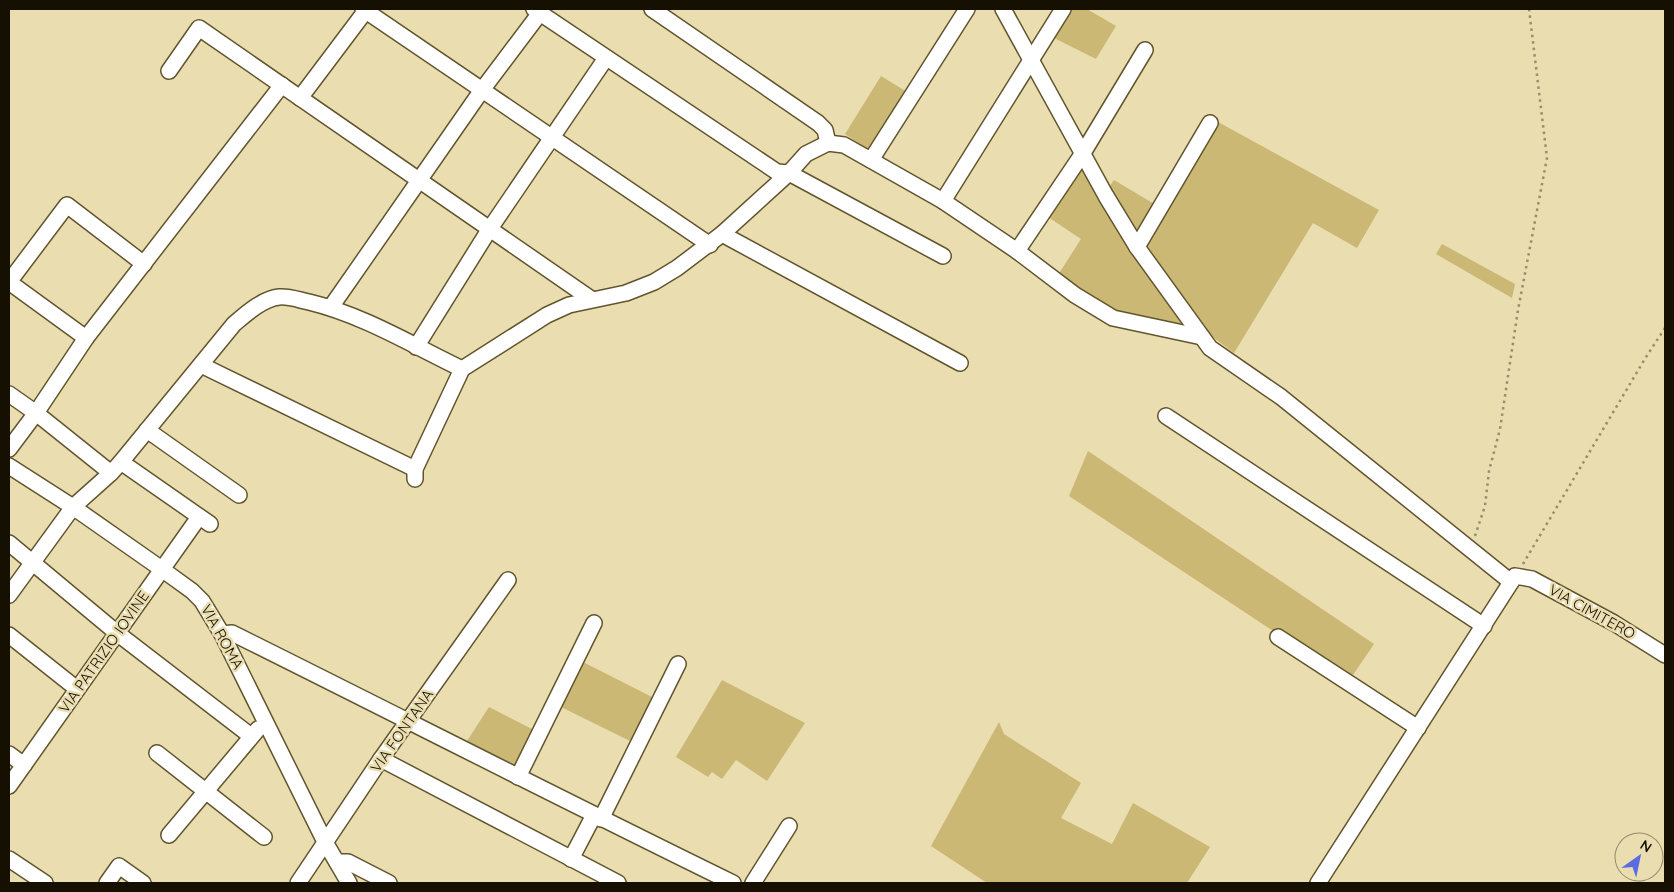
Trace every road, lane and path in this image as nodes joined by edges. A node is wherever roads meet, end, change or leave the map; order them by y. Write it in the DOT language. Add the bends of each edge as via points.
graph roads {
  1 [pos="365,9"];
  2 [pos="652,9"];
  3 [pos="968,9"];
  4 [pos="1002,9"];
  5 [pos="1063,9"];
  6 [pos="1529,9"];
  7 [pos="537,11"];
  8 [pos="1145,50"];
  9 [pos="606,58"];
  10 [pos="1032,59"];
  11 [pos="169,71"];
  12 [pos="282,85"];
  13 [pos="482,90"];
  14 [pos="300,98"];
  15 [pos="1210,123"];
  16 [pos="552,138"];
  17 [pos="828,143"];
  18 [pos="1083,153"];
  19 [pos="871,160"];
  20 [pos="789,173"];
  21 [pos="418,181"];
  22 [pos="943,201"];
  23 [pos="489,230"];
  24 [pos="722,234"];
  25 [pos="710,245"];
  26 [pos="1138,247"];
  27 [pos="1017,251"];
  28 [pos="943,256"];
  29 [pos="144,264"];
  30 [pos="9,282"];
  31 [pos="591,300"];
  32 [pos="330,307"];
  33 [pos="1665,328"];
  34 [pos="1202,337"];
  35 [pos="86,338"];
  36 [pos="416,347"];
  37 [pos="960,363"];
  38 [pos="201,365"];
  39 [pos="462,369"];
  40 [pos="9,394"];
  41 [pos="36,413"];
  42 [pos="1166,416"];
  43 [pos="147,430"];
  44 [pos="9,449"];
  45 [pos="9,466"];
  46 [pos="116,467"];
  47 [pos="239,495"];
  48 [pos="73,507"];
  49 [pos="9,543"];
  50 [pos="1471,549"];
  51 [pos="33,562"];
  52 [pos="163,570"];
  53 [pos="1513,579"];
  54 [pos="508,580"];
  55 [pos="9,595"];
  56 [pos="594,623"];
  57 [pos="1484,626"];
  58 [pos="117,633"];
  59 [pos="222,634"];
  60 [pos="9,635"];
  61 [pos="1278,637"];
  62 [pos="1665,655"];
  63 [pos="678,664"];
  64 [pos="78,690"];
  65 [pos="265,720"];
  66 [pos="409,720"];
  67 [pos="1418,728"];
  68 [pos="251,736"];
  69 [pos="157,753"];
  70 [pos="9,754"];
  71 [pos="381,759"];
  72 [pos="24,766"];
  73 [pos="518,777"];
  74 [pos="9,786"];
  75 [pos="206,791"];
  76 [pos="597,817"];
  77 [pos="789,826"];
  78 [pos="169,835"];
  79 [pos="264,837"];
  80 [pos="325,842"];
  81 [pos="9,859"];
  82 [pos="571,859"];
  83 [pos="337,862"];
  84 [pos="45,883"];
  85 [pos="107,883"];
  86 [pos="143,883"];
  87 [pos="298,883"];
  88 [pos="349,883"];
  89 [pos="389,883"];
  90 [pos="618,883"];
  91 [pos="733,883"];
  92 [pos="753,883"];
  93 [pos="1318,883"];
  1 -- 13 [label="street"];
  1 -- 14 [label="street"];
  2 -- 17 [label="street" via="818,123 825,130"];
  3 -- 19 [label="street"];
  4 -- 10 [label="street"];
  5 -- 10 [label="street"];
  6 -- 50 [label="path" via="1547,158 1518,310 1500,429 1489,471 1485,506"];
  7 -- 9 [label="street"];
  7 -- 13 [label="street"];
  8 -- 18 [label="street"];
  9 -- 16 [label="street"];
  9 -- 20 [label="street" via="777,172"];
  10 -- 18 [label="street"];
  10 -- 22 [label="street"];
  11 -- 12 [label="street" via="199,28"];
  12 -- 14 [label="street"];
  12 -- 29 [label="street"];
  13 -- 16 [label="street"];
  13 -- 21 [label="street"];
  14 -- 21 [label="street"];
  15 -- 26 [label="street"];
  16 -- 23 [label="street"];
  16 -- 25 [label="street"];
  17 -- 19 [label="street" via="844,145"];
  17 -- 20 [label="street" via="806,154"];
  18 -- 26 [label="street"];
  18 -- 27 [label="street"];
  19 -- 22 [label="street"];
  20 -- 24 [label="street"];
  20 -- 28 [label="street"];
  21 -- 23 [label="street"];
  21 -- 32 [label="street"];
  22 -- 27 [label="street"];
  23 -- 31 [label="street"];
  23 -- 36 [label="street"];
  24 -- 25 [label="street"];
  24 -- 37 [label="street"];
  25 -- 31 [label="street" via="640,289"];
  26 -- 34 [label="street"];
  27 -- 34 [label="street" via="1075,295 1113,318"];
  29 -- 30 [label="street" via="67,205"];
  29 -- 35 [label="street"];
  30 -- 35 [label="street"];
  31 -- 39 [label="street" via="569,305 547,316"];
  32 -- 36 [label="street"];
  32 -- 38 [label="street" via="289,297 266,301 234,324"];
  33 -- 53 [label="path"];
  34 -- 50 [label="street" via="1210,348 1282,397"];
  35 -- 41 [label="street"];
  36 -- 39 [label="street"];
  38 -- 39 [label="street" via="415,474"];
  38 -- 43 [label="street"];
  40 -- 41 [label="street"];
  41 -- 44 [label="street"];
  41 -- 46 [label="street"];
  42 -- 57 [label="street"];
  43 -- 46 [label="street"];
  43 -- 47 [label="street"];
  45 -- 48 [label="street, VIA ROMA"];
  46 -- 48 [label="street"];
  46 -- 52 [label="street, VIA PATRIZIO IOVINE" via="204,521"];
  48 -- 51 [label="street"];
  48 -- 52 [label="street, VIA ROMA"];
  49 -- 51 [label="street"];
  50 -- 53 [label="street"];
  51 -- 55 [label="street"];
  51 -- 58 [label="street"];
  52 -- 58 [label="street, VIA PATRIZIO IOVINE"];
  52 -- 59 [label="street, VIA ROMA" via="202,601"];
  53 -- 57 [label="street"];
  53 -- 62 [label="street, VIA CIMITERO" via="1532,579"];
  54 -- 66 [label="street, VIA FONTANA"];
  56 -- 73 [label="street"];
  57 -- 67 [label="street"];
  58 -- 64 [label="street, VIA PATRIZIO IOVINE"];
  58 -- 68 [label="street"];
  59 -- 65 [label="street, VIA ROMA"];
  59 -- 66 [label="street" via="232,633"];
  60 -- 64 [label="street"];
  61 -- 67 [label="street"];
  63 -- 76 [label="street"];
  64 -- 72 [label="street, VIA PATRIZIO IOVINE"];
  65 -- 68 [label="street"];
  65 -- 80 [label="street, VIA ROMA"];
  66 -- 71 [label="street, VIA FONTANA"];
  66 -- 73 [label="street"];
  67 -- 93 [label="street"];
  68 -- 75 [label="street"];
  69 -- 75 [label="street"];
  70 -- 72 [label="street"];
  71 -- 80 [label="street, VIA FONTANA"];
  71 -- 82 [label="street"];
  72 -- 74 [label="street, VIA PATRIZIO IOVINE"];
  73 -- 76 [label="street"];
  75 -- 78 [label="street"];
  75 -- 79 [label="street"];
  76 -- 82 [label="street"];
  76 -- 91 [label="street"];
  77 -- 92 [label="street"];
  80 -- 83 [label="street, VIA ROMA"];
  80 -- 87 [label="street, VIA FONTANA"];
  81 -- 84 [label="street"];
  82 -- 90 [label="street"];
  83 -- 88 [label="street, VIA ROMA"];
  83 -- 89 [label="street" via="348,862"];
  85 -- 86 [label="street" via="119,866"];
}
